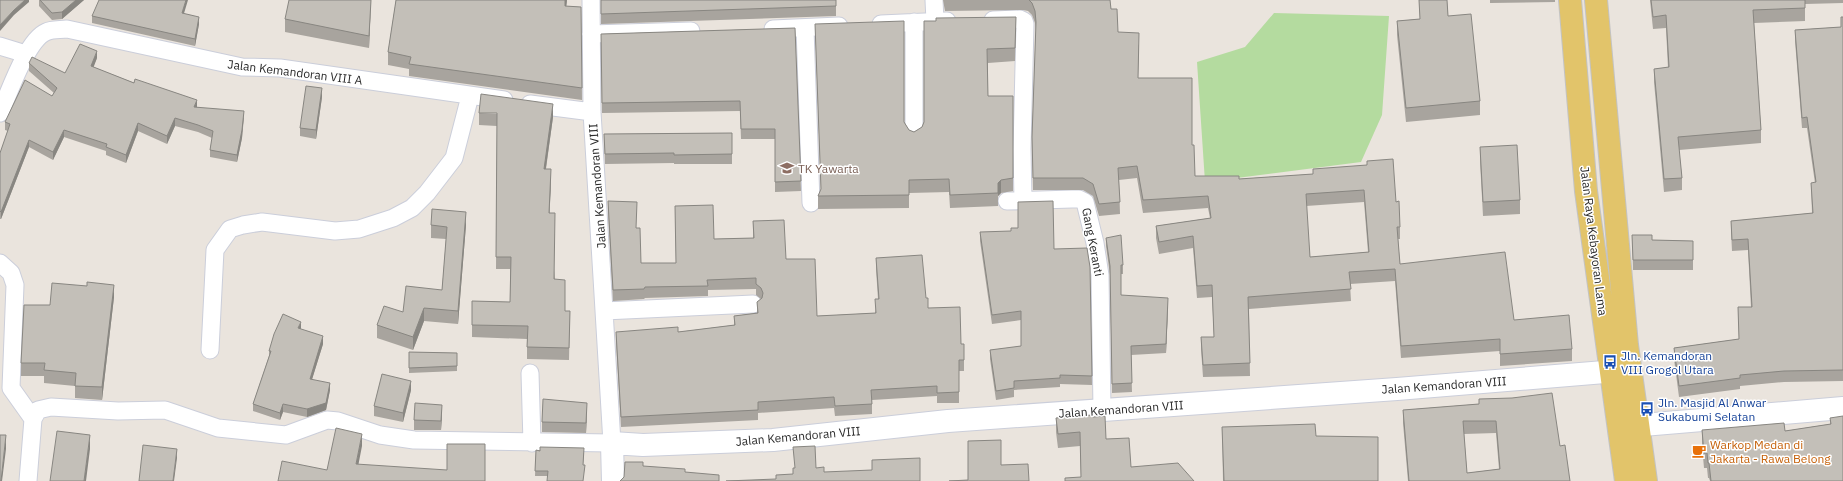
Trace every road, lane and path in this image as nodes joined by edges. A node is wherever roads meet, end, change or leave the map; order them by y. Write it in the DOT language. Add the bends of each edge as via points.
graph roads {
  1 [pos="591,0"];
  2 [pos="934,0"];
  3 [pos="1570,0"];
  4 [pos="1596,0"];
  5 [pos="935,21"];
  6 [pos="914,22"];
  7 [pos="804,28"];
  8 [pos="757,30"];
  9 [pos="710,31"];
  10 [pos="591,34"];
  11 [pos="0,46"];
  12 [pos="26,54"];
  13 [pos="470,96"];
  14 [pos="592,112"];
  15 [pos="0,113"];
  16 [pos="914,134"];
  17 [pos="1612,189"];
  18 [pos="1586,191"];
  19 [pos="811,203"];
  20 [pos="0,263"];
  21 [pos="753,304"];
  22 [pos="604,311"];
  23 [pos="210,350"];
  24 [pos="1620,371"];
  25 [pos="530,373"];
  26 [pos="1843,408"];
  27 [pos="1102,410"];
  28 [pos="33,419"];
  29 [pos="1627,425"];
  30 [pos="532,443"];
  31 [pos="612,443"];
  32 [pos="28,481"];
  33 [pos="613,481"];
  34 [pos="1626,481"];
  35 [pos="1646,481"];
  1 -- 10 [label="street, Jalan Kemandoran VIII"];
  2 -- 5 [label="street"];
  3 -- 18 [label="main road, Jalan Raya Kebayoran Lama"];
  4 -- 17 [label="main road, Jalan Raya Kebayoran Lama"];
  5 -- 6 [label="street"];
  5 -- 27 [label="street, Gang Keranti" via="1024,21 1026,34 1022,149 1015,201 1072,198 1085,202 1100,275"];
  6 -- 7 [label="street"];
  6 -- 16 [label="street"];
  7 -- 8 [label="street"];
  7 -- 19 [label="street"];
  9 -- 10 [label="street"];
  10 -- 14 [label="street, Jalan Kemandoran VIII"];
  11 -- 12 [label="street"];
  12 -- 13 [label="street, Jalan Kemandoran VIII A" via="36,38 45,32 67,29 242,67 280,68"];
  12 -- 15 [label="street, Jalan Kemandoran VIII A"];
  13 -- 14 [label="street, Jalan Kemandoran VIII A"];
  13 -- 23 [label="street" via="454,158 412,208 393,218 359,229 335,231 262,222 230,229 215,250"];
  14 -- 22 [label="street, Jalan Kemandoran VIII"];
  17 -- 18 [label="main road"];
  17 -- 24 [label="main road, Jalan Raya Kebayoran Lama"];
  18 -- 24 [label="main road, Jalan Raya Kebayoran Lama"];
  20 -- 28 [label="street" via="11,273 15,285 11,388"];
  21 -- 22 [label="street"];
  22 -- 31 [label="street, Jalan Kemandoran VIII"];
  24 -- 27 [label="street, Jalan Kemandoran VIII"];
  24 -- 29 [label="main road, Jalan Raya Kebayoran Lama"];
  25 -- 30 [label="street"];
  26 -- 29 [label="street"];
  27 -- 31 [label="street, Jalan Kemandoran VIII" via="948,421 773,440 643,445"];
  28 -- 30 [label="street, Jalan Kemandoran VIII" via="38,410 51,407 118,411 165,410 218,428 286,435 327,420 338,421 380,435 414,440"];
  28 -- 32 [label="street"];
  29 -- 34 [label="main road, Jalan Raya Kebayoran Lama"];
  29 -- 35 [label="main road, Jalan Raya Kebayoran Lama"];
  30 -- 31 [label="street, Jalan Kemandoran VIII"];
  31 -- 33 [label="street, Jalan Kemandoran VIII"];
}
